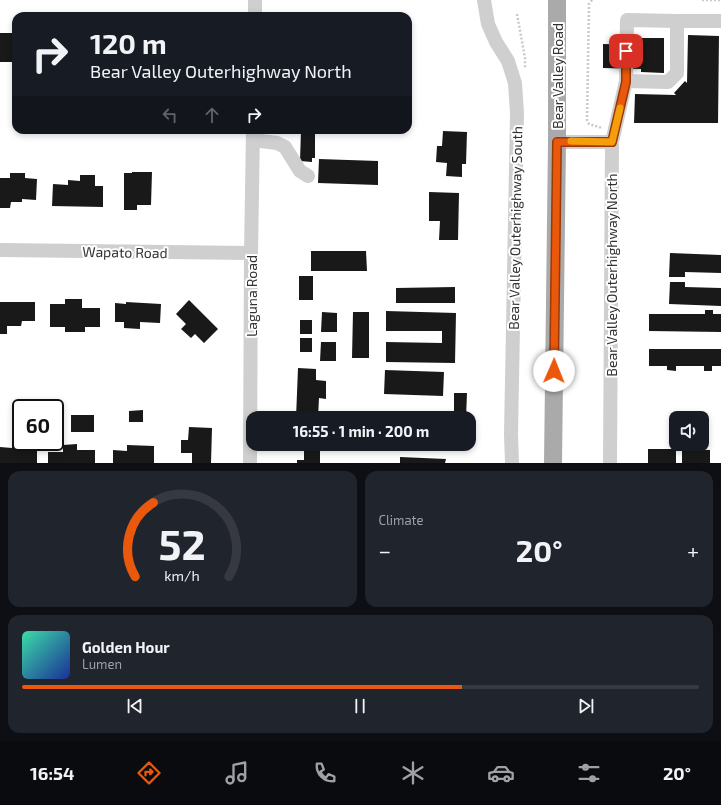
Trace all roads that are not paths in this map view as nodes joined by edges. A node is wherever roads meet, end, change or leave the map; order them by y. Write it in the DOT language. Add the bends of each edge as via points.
graph roads {
  1 [pos="255,0"];
  2 [pos="484,0"];
  3 [pos="557,0"];
  4 [pos="255,12"];
  5 [pos="677,21"];
  6 [pos="721,21"];
  7 [pos="626,82"];
  8 [pos="253,135"];
  9 [pos="614,137"];
  10 [pos="557,142"];
  11 [pos="308,176"];
  12 [pos="0,250"];
  13 [pos="251,254"];
  14 [pos="250,463"];
  15 [pos="512,463"];
  16 [pos="552,463"];
  17 [pos="610,463"];
  1 -- 4 [label="street"];
  2 -- 15 [label="street, Bear Valley Outerhighway South" via="488,24 513,75 517,113"];
  3 -- 10 [label="main road, Bear Valley Road"];
  5 -- 6 [label="street"];
  5 -- 7 [label="street" via="676,73 668,82"];
  5 -- 7 [label="street, Bear Valley Outerhighway North" via="627,20"];
  7 -- 9 [label="street, Bear Valley Outerhighway North"];
  8 -- 11 [label="street" via="285,147 300,171"];
  8 -- 13 [label="street, Laguna Road"];
  9 -- 10 [label="street"];
  9 -- 17 [label="street, Bear Valley Outerhighway North"];
  10 -- 16 [label="main road, Bear Valley Road"];
  12 -- 13 [label="street, Wapato Road"];
  13 -- 14 [label="street, Laguna Road"];
}
